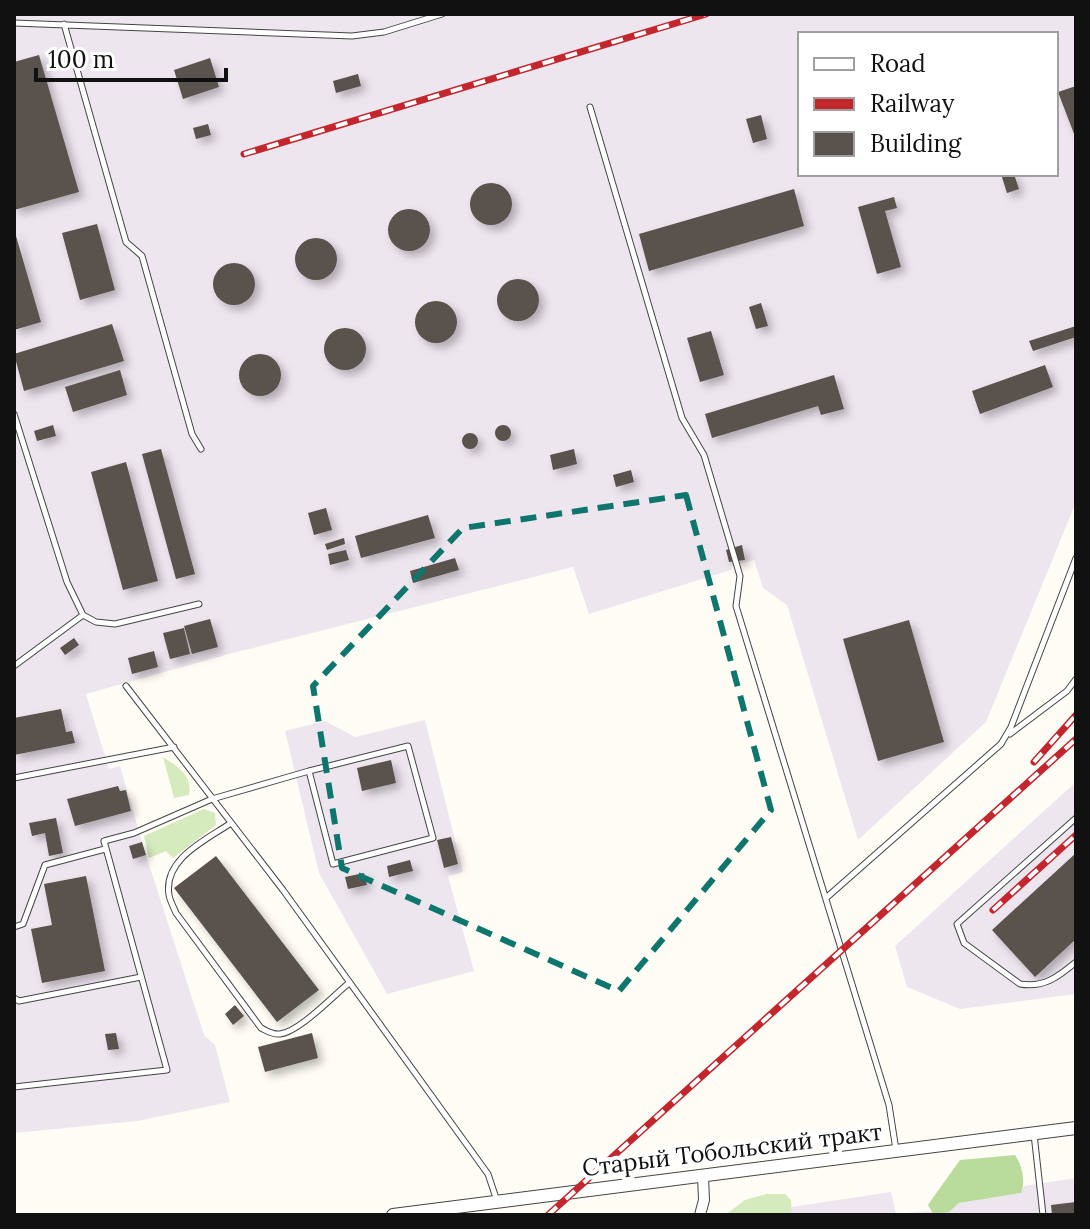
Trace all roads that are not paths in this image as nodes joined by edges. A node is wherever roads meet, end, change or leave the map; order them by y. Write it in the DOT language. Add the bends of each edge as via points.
graph roads {
  1 [pos="442,14"];
  2 [pos="14,23"];
  3 [pos="64,24"];
  4 [pos="590,107"];
  5 [pos="14,414"];
  6 [pos="201,449"];
  7 [pos="1076,558"];
  8 [pos="199,604"];
  9 [pos="83,615"];
  10 [pos="14,666"];
  11 [pos="1076,679"];
  12 [pos="126,686"];
  13 [pos="1007,735"];
  14 [pos="174,747"];
  15 [pos="309,771"];
  16 [pos="14,778"];
  17 [pos="212,799"];
  18 [pos="1076,818"];
  19 [pos="231,823"];
  20 [pos="106,849"];
  21 [pos="826,898"];
  22 [pos="14,927"];
  23 [pos="1076,962"];
  24 [pos="141,977"];
  25 [pos="349,983"];
  26 [pos="14,998"];
  27 [pos="14,1087"];
  28 [pos="1076,1128"];
  29 [pos="1034,1134"];
  30 [pos="897,1151"];
  31 [pos="703,1176"];
  32 [pos="497,1202"];
  33 [pos="393,1215"];
  34 [pos="700,1215"];
  35 [pos="1043,1215"];
  1 -- 3 [label="lane" via="352,36"];
  2 -- 3 [label="lane"];
  3 -- 6 [label="lane" via="126,242 142,256 192,434"];
  4 -- 21 [label="lane" via="682,418 704,455 740,576 736,606"];
  5 -- 9 [label="lane" via="67,582"];
  7 -- 13 [label="lane"];
  8 -- 9 [label="lane" via="115,624"];
  9 -- 10 [label="lane"];
  11 -- 13 [label="lane"];
  12 -- 14 [label="lane"];
  13 -- 21 [label="lane"];
  14 -- 16 [label="lane"];
  14 -- 17 [label="lane"];
  15 -- 15 [label="lane" via="408,746 433,838 333,864"];
  15 -- 17 [label="lane"];
  17 -- 19 [label="lane"];
  17 -- 20 [label="lane" via="104,841"];
  18 -- 23 [label="lane" via="957,924 964,943 1020,984 1047,983"];
  19 -- 25 [label="lane"];
  19 -- 25 [label="lane" via="180,858 170,876 169,895 176,913 261,1028 270,1033 296,1027"];
  20 -- 22 [label="lane" via="45,865 23,924"];
  20 -- 24 [label="lane"];
  21 -- 30 [label="lane" via="889,1105"];
  24 -- 26 [label="lane"];
  24 -- 27 [label="lane" via="167,1070"];
  25 -- 32 [label="lane" via="488,1174"];
  28 -- 29 [label="street, Старый Тобольский тракт"];
  29 -- 30 [label="street, Старый Тобольский тракт"];
  29 -- 35 [label="lane"];
  30 -- 31 [label="street, Старый Тобольский тракт"];
  31 -- 32 [label="street, Старый Тобольский тракт"];
  31 -- 34 [label="street"];
  32 -- 33 [label="street, Старый Тобольский тракт"];
}
